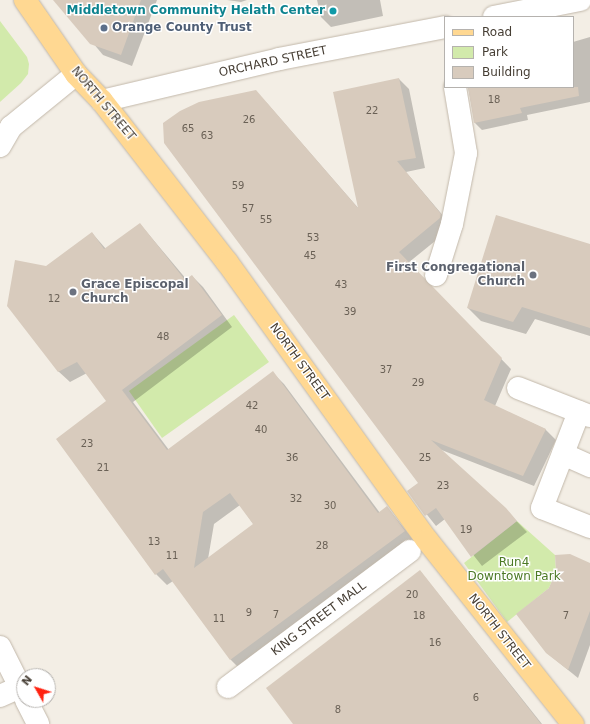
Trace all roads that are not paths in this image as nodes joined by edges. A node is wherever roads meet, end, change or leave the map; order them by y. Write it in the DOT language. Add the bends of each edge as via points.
graph roads {
  1 [pos="25,0"];
  2 [pos="579,0"];
  3 [pos="499,16"];
  4 [pos="443,32"];
  5 [pos="76,74"];
  6 [pos="455,88"];
  7 [pos="102,101"];
  8 [pos="0,146"];
  9 [pos="436,275"];
  10 [pos="518,388"];
  11 [pos="584,414"];
  12 [pos="562,454"];
  13 [pos="590,466"];
  14 [pos="590,527"];
  15 [pos="410,551"];
  16 [pos="0,647"];
  17 [pos="16,680"];
  18 [pos="228,687"];
  19 [pos="16,695"];
  20 [pos="0,696"];
  21 [pos="30,708"];
  22 [pos="38,724"];
  23 [pos="573,724"];
  1 -- 5 [label="main road, NORTH STREET"];
  2 -- 3 [label="street"];
  4 -- 7 [label="street, ORCHARD STREET" via="279,59"];
  5 -- 7 [label="main road, NORTH STREET"];
  5 -- 8 [label="street" via="11,127"];
  6 -- 9 [label="street" via="466,153 452,224"];
  7 -- 23 [label="main road, NORTH STREET" via="227,262 427,540"];
  10 -- 11 [label="street"];
  11 -- 12 [label="street"];
  12 -- 13 [label="street"];
  12 -- 14 [label="street" via="542,508"];
  15 -- 18 [label="street, KING STREET MALL"];
  16 -- 17 [label="street"];
  19 -- 20 [label="street"];
  21 -- 22 [label="street"];
}
